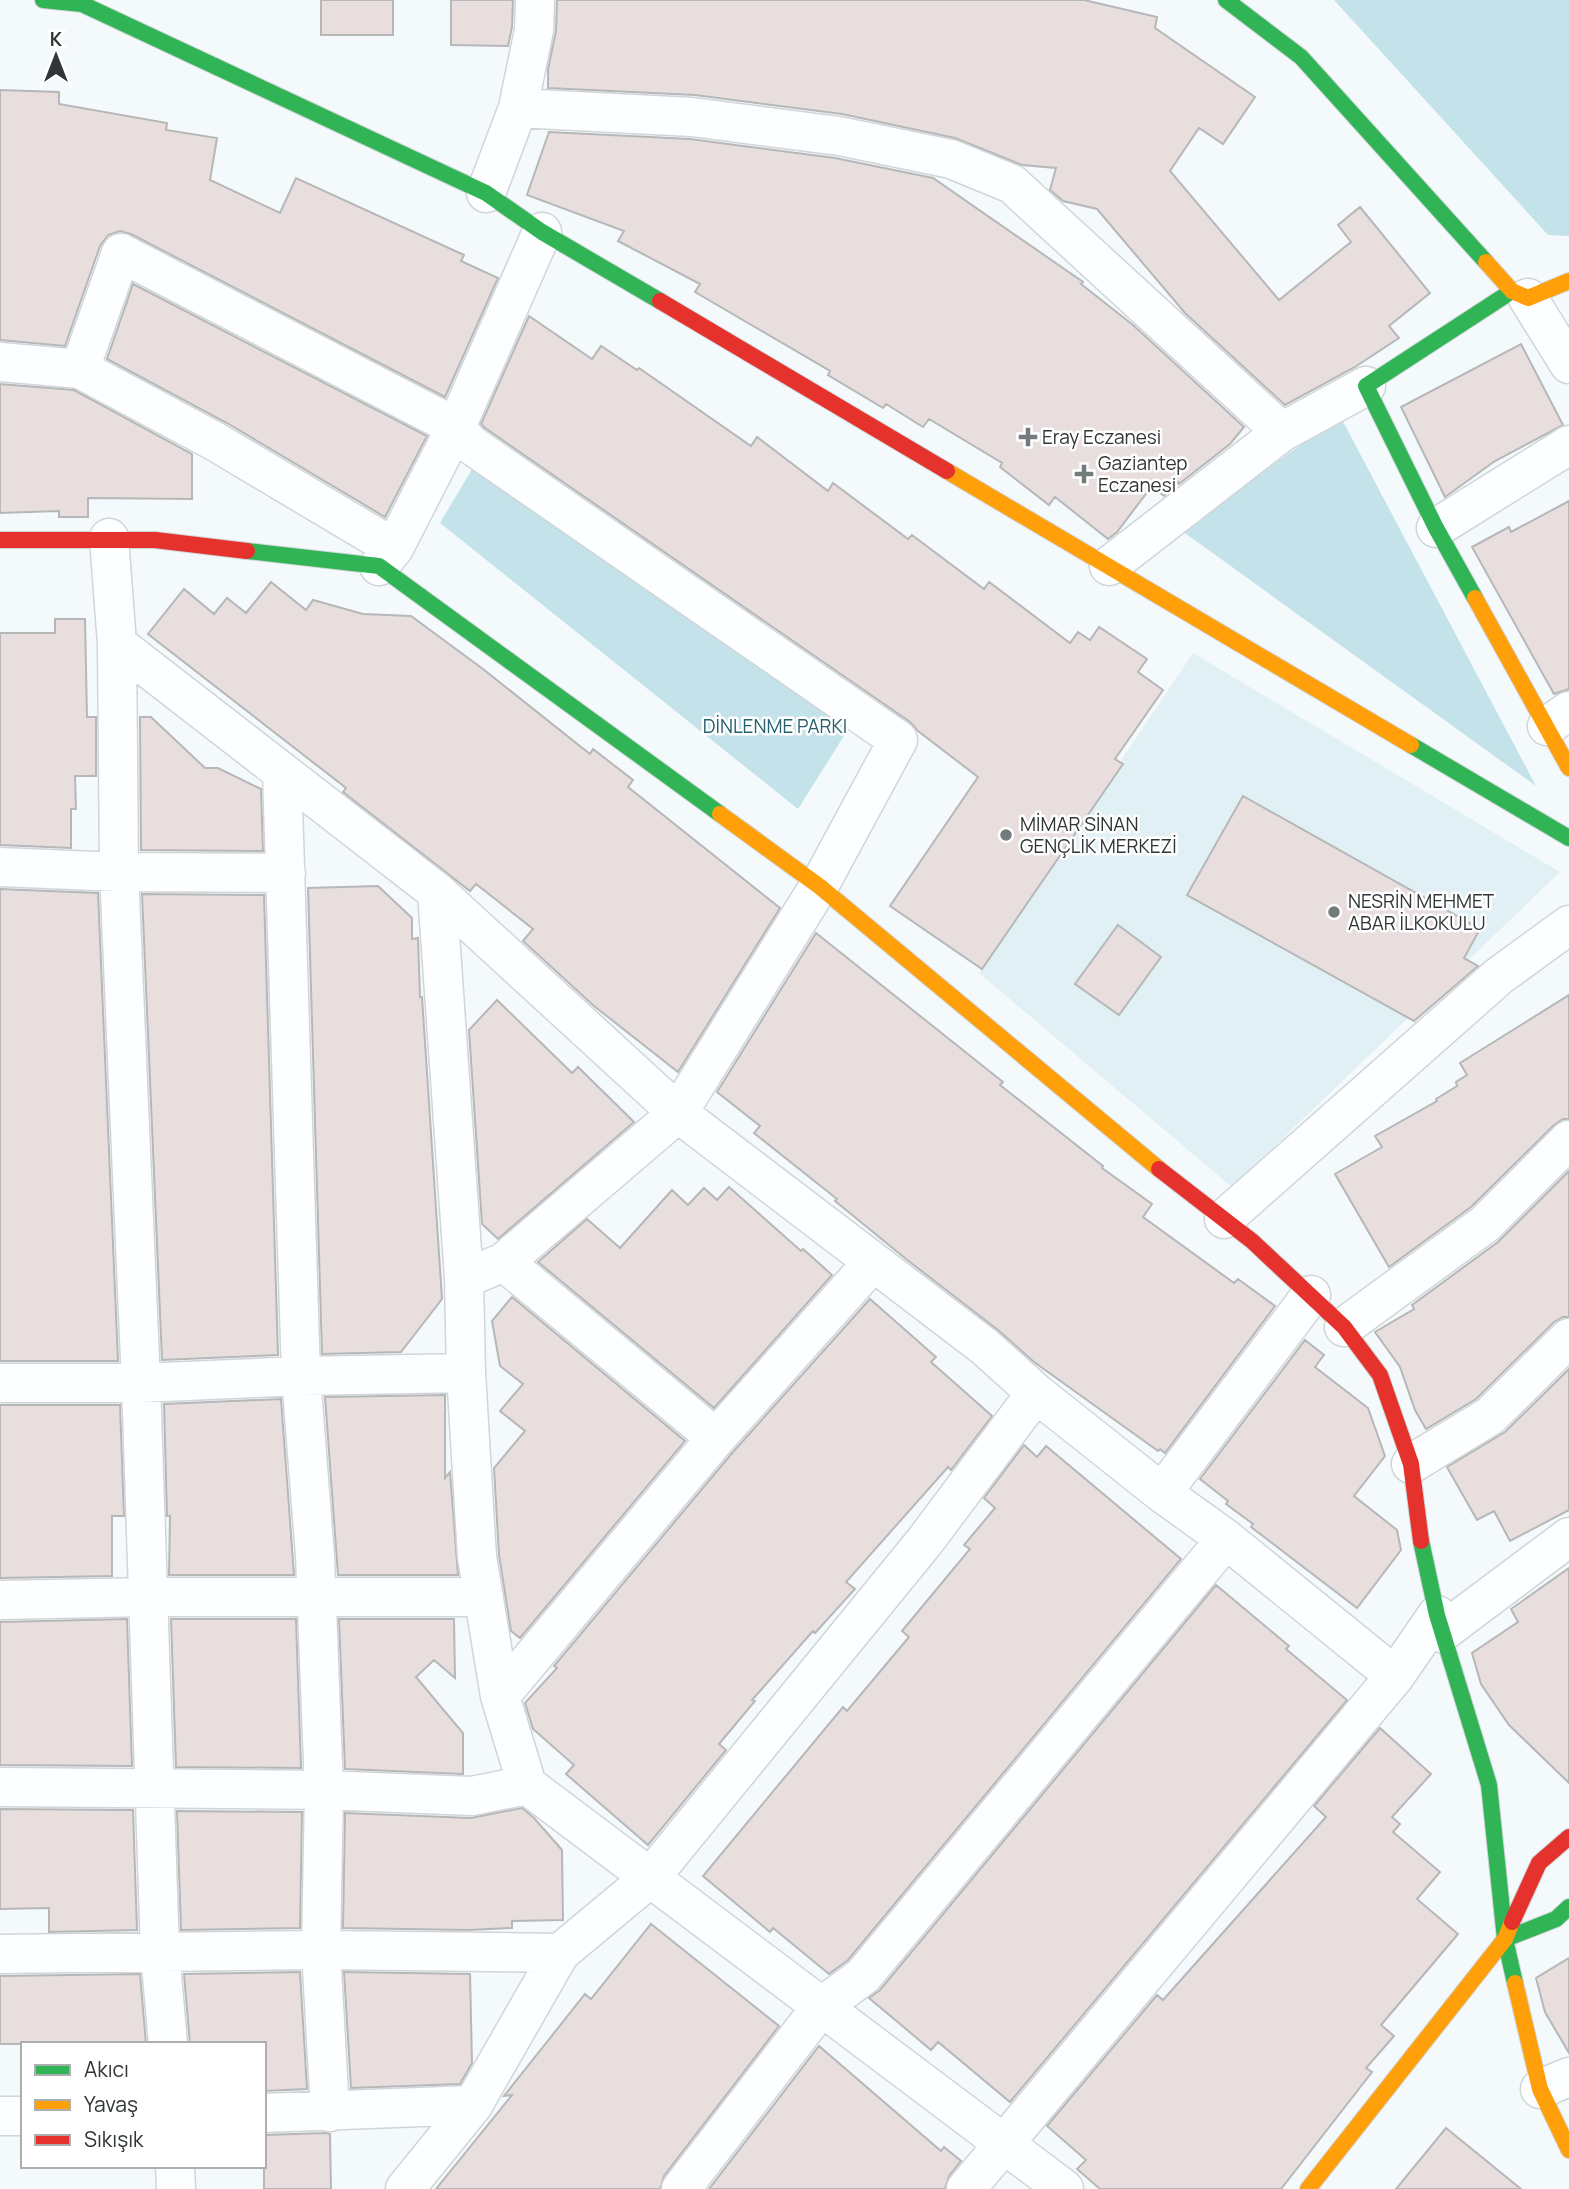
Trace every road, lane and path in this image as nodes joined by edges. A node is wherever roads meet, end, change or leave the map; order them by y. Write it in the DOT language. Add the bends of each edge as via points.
graph roads {
  1 [pos="43,0"];
  2 [pos="535,0"];
  3 [pos="1226,0"];
  4 [pos="518,108"];
  5 [pos="486,193"];
  6 [pos="542,232"];
  7 [pos="1569,281"];
  8 [pos="1520,294"];
  9 [pos="0,362"];
  10 [pos="1569,364"];
  11 [pos="80,369"];
  12 [pos="1366,386"];
  13 [pos="456,427"];
  14 [pos="1282,432"];
  15 [pos="1569,445"];
  16 [pos="1436,528"];
  17 [pos="109,538"];
  18 [pos="0,540"];
  19 [pos="386,557"];
  20 [pos="1109,566"];
  21 [pos="117,644"];
  22 [pos="1558,718"];
  23 [pos="1569,768"];
  24 [pos="282,773"];
  25 [pos="1569,838"];
  26 [pos="0,867"];
  27 [pos="119,872"];
  28 [pos="286,873"];
  29 [pos="819,886"];
  30 [pos="437,892"];
  31 [pos="1569,925"];
  32 [pos="678,1113"];
  33 [pos="1569,1140"];
  34 [pos="1224,1219"];
  35 [pos="504,1262"];
  36 [pos="873,1262"];
  37 [pos="464,1279"];
  38 [pos="1311,1295"];
  39 [pos="1344,1327"];
  40 [pos="1569,1338"];
  41 [pos="466,1373"];
  42 [pos="301,1376"];
  43 [pos="0,1383"];
  44 [pos="141,1383"];
  45 [pos="1036,1393"];
  46 [pos="716,1438"];
  47 [pos="1411,1465"];
  48 [pos="1162,1493"];
  49 [pos="1569,1537"];
  50 [pos="1226,1539"];
  51 [pos="149,1597"];
  52 [pos="316,1597"];
  53 [pos="484,1597"];
  54 [pos="0,1600"];
  55 [pos="1439,1624"];
  56 [pos="1395,1676"];
  57 [pos="500,1696"];
  58 [pos="527,1785"];
  59 [pos="0,1787"];
  60 [pos="156,1788"];
  61 [pos="324,1790"];
  62 [pos="1569,1837"];
  63 [pos="650,1878"];
  64 [pos="1569,1907"];
  65 [pos="1505,1939"];
  66 [pos="321,1950"];
  67 [pos="160,1952"];
  68 [pos="560,1953"];
  69 [pos="0,1954"];
  70 [pos="821,2007"];
  71 [pos="168,2042"];
  72 [pos="1555,2083"];
  73 [pos="473,2105"];
  74 [pos="330,2112"];
  75 [pos="266,2113"];
  76 [pos="0,2116"];
  77 [pos="21,2116"];
  78 [pos="1003,2142"];
  79 [pos="1569,2150"];
  80 [pos="175,2168"];
  81 [pos="176,2189"];
  82 [pos="405,2189"];
  83 [pos="681,2189"];
  84 [pos="966,2189"];
  85 [pos="1064,2189"];
  86 [pos="1308,2189"];
  1 -- 5 [label="street" via="82,4"];
  2 -- 4 [label="street" via="534,30"];
  3 -- 8 [label="street" via="1301,57"];
  4 -- 5 [label="street"];
  4 -- 14 [label="street" via="692,117 839,136 951,159 1012,184"];
  5 -- 6 [label="street"];
  6 -- 13 [label="street"];
  6 -- 20 [label="street"];
  7 -- 8 [label="street"];
  8 -- 10 [label="street"];
  8 -- 12 [label="street"];
  9 -- 11 [label="street"];
  11 -- 13 [label="street" via="121,253"];
  11 -- 19 [label="street" via="216,442"];
  12 -- 14 [label="street"];
  12 -- 16 [label="street"];
  13 -- 19 [label="street"];
  13 -- 29 [label="street" via="470,444 898,740"];
  14 -- 20 [label="street"];
  15 -- 16 [label="street"];
  16 -- 22 [label="street"];
  17 -- 18 [label="street"];
  17 -- 19 [label="street"];
  17 -- 21 [label="street"];
  19 -- 29 [label="street"];
  20 -- 25 [label="street"];
  21 -- 24 [label="street"];
  21 -- 27 [label="street"];
  22 -- 23 [label="street"];
  24 -- 28 [label="street"];
  24 -- 30 [label="street"];
  26 -- 27 [label="street"];
  27 -- 28 [label="street"];
  27 -- 44 [label="street"];
  28 -- 42 [label="street"];
  29 -- 32 [label="street"];
  29 -- 34 [label="street"];
  30 -- 32 [label="street"];
  30 -- 37 [label="street"];
  31 -- 34 [label="street" via="1499,976"];
  32 -- 35 [label="street"];
  32 -- 36 [label="street"];
  33 -- 39 [label="street" via="1485,1224"];
  34 -- 38 [label="street"];
  35 -- 37 [label="street"];
  35 -- 46 [label="street"];
  36 -- 45 [label="street" via="985,1347"];
  36 -- 46 [label="street"];
  37 -- 41 [label="street"];
  38 -- 39 [label="street"];
  38 -- 48 [label="street"];
  39 -- 47 [label="street" via="1380,1375"];
  40 -- 47 [label="street" via="1490,1416"];
  41 -- 42 [label="street"];
  41 -- 53 [label="street" via="477,1557"];
  42 -- 44 [label="street"];
  42 -- 52 [label="street"];
  43 -- 44 [label="street"];
  44 -- 51 [label="street"];
  45 -- 48 [label="street"];
  45 -- 63 [label="street" via="925,1541"];
  46 -- 57 [label="street"];
  47 -- 55 [label="street" via="1420,1537"];
  48 -- 50 [label="street"];
  49 -- 55 [label="street"];
  50 -- 56 [label="street"];
  50 -- 70 [label="street" via="863,1976"];
  51 -- 52 [label="street"];
  51 -- 54 [label="street"];
  51 -- 60 [label="street"];
  52 -- 53 [label="street"];
  52 -- 61 [label="street"];
  53 -- 57 [label="street"];
  55 -- 56 [label="street"];
  55 -- 65 [label="street" via="1489,1785"];
  56 -- 78 [label="street"];
  57 -- 58 [label="street"];
  58 -- 61 [label="street" via="472,1796"];
  58 -- 63 [label="street"];
  59 -- 60 [label="street"];
  60 -- 61 [label="street"];
  60 -- 67 [label="street"];
  61 -- 66 [label="street"];
  62 -- 65 [label="street" via="1539,1863"];
  63 -- 68 [label="street"];
  63 -- 70 [label="street"];
  64 -- 65 [label="street" via="1556,1919"];
  65 -- 72 [label="street"];
  65 -- 86 [label="street"];
  66 -- 67 [label="street"];
  66 -- 68 [label="street"];
  66 -- 74 [label="street"];
  67 -- 69 [label="street"];
  67 -- 71 [label="street"];
  68 -- 73 [label="street"];
  70 -- 78 [label="street"];
  70 -- 83 [label="street"];
  72 -- 79 [label="street"];
  73 -- 74 [label="street"];
  73 -- 82 [label="street"];
  74 -- 75 [label="street"];
  76 -- 77 [label="street"];
  78 -- 84 [label="street"];
  78 -- 85 [label="street"];
  80 -- 81 [label="street"];
}
